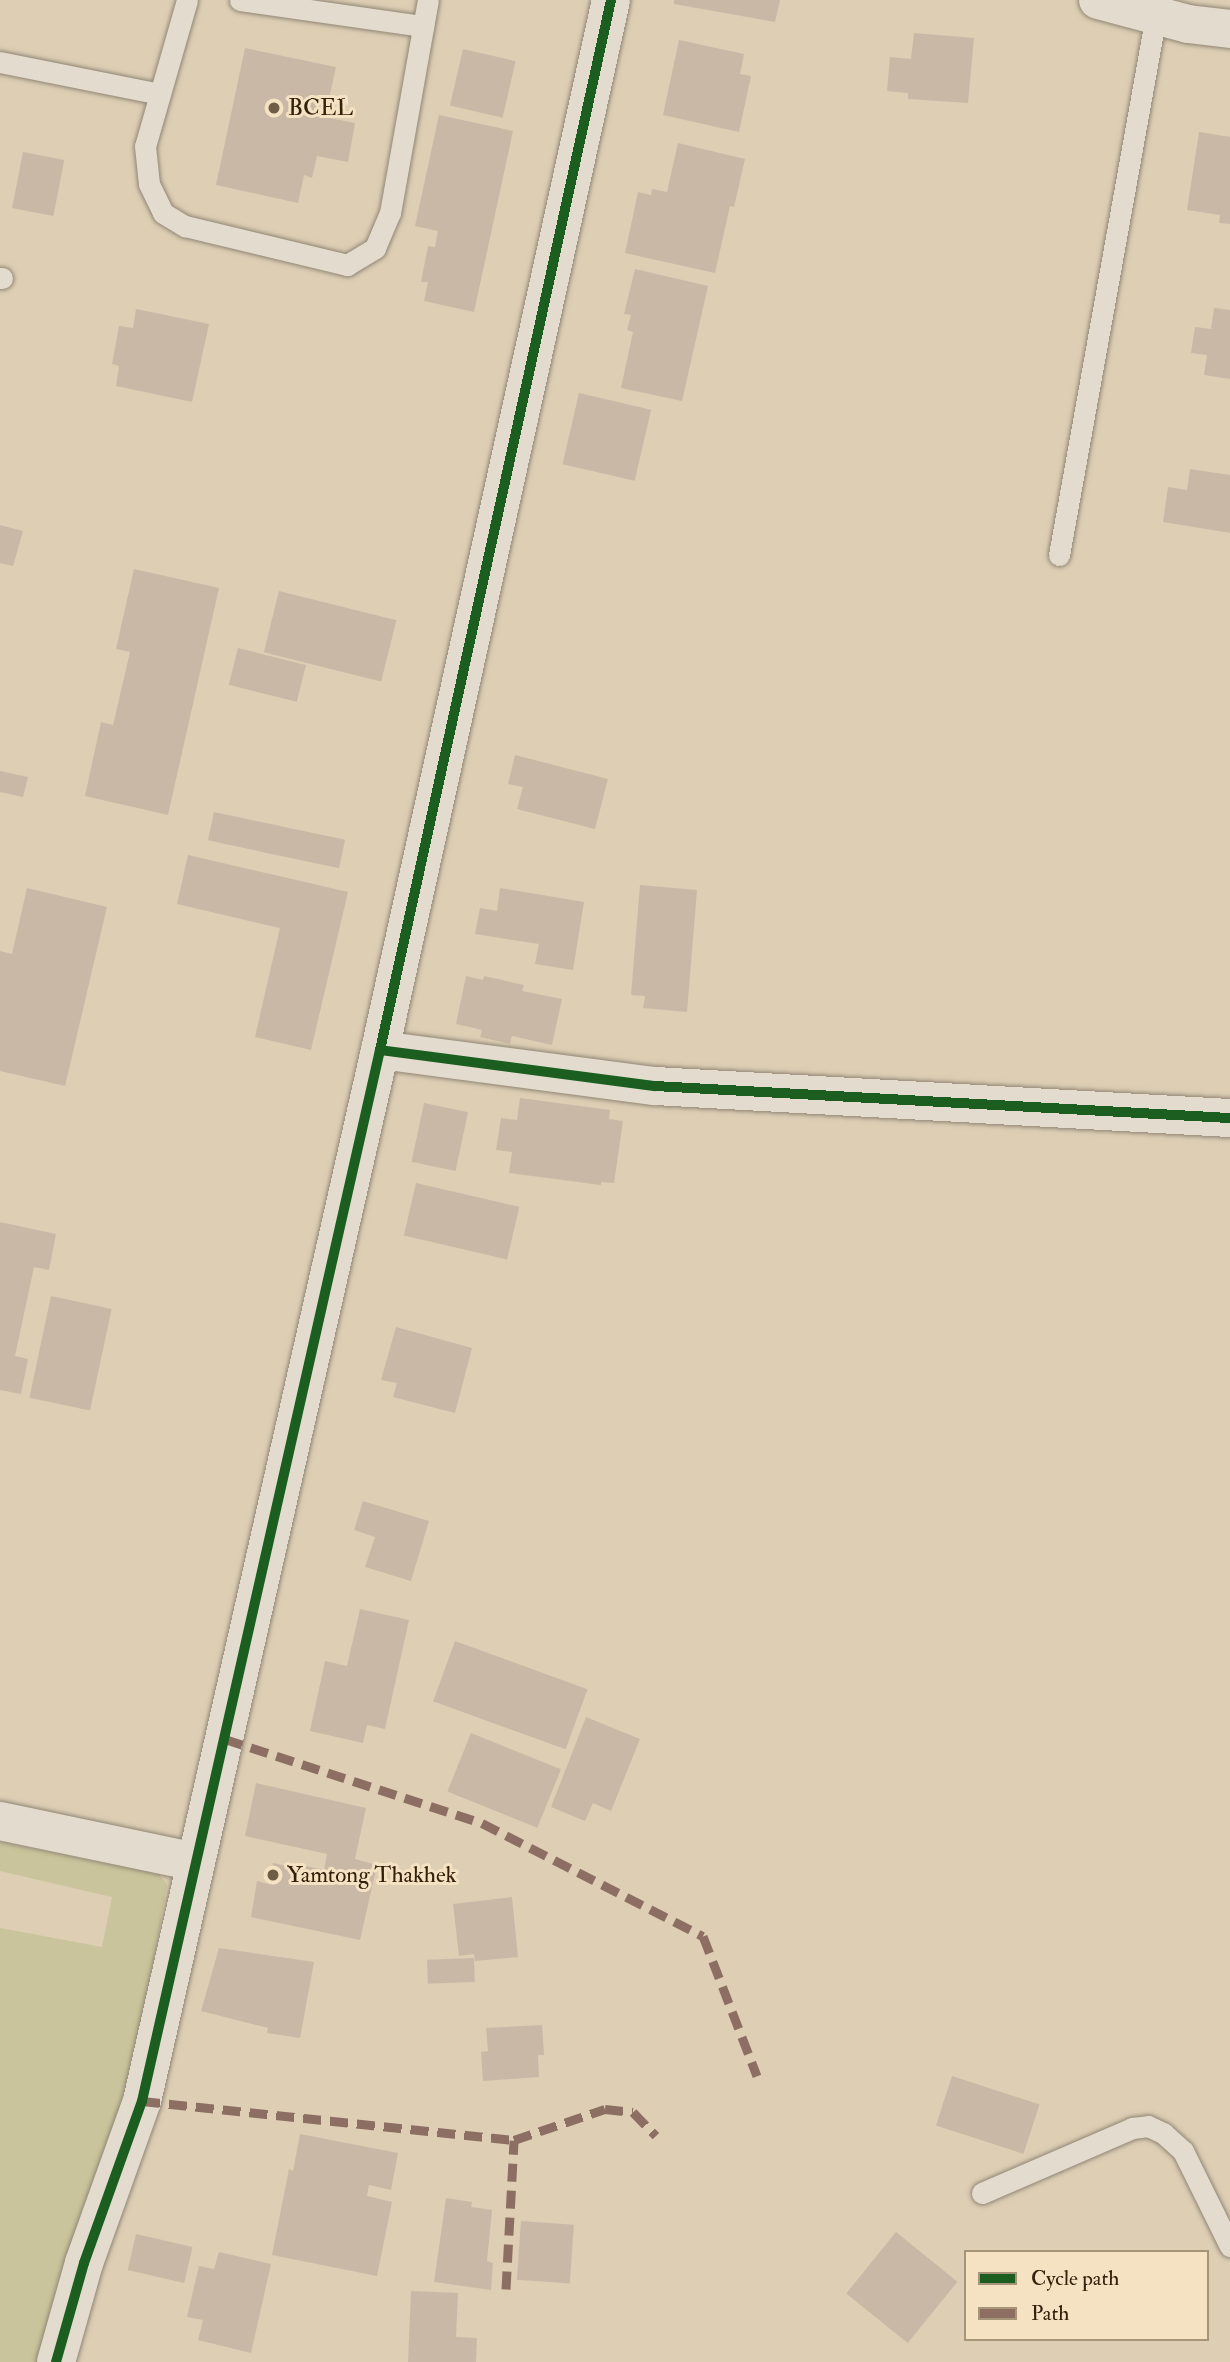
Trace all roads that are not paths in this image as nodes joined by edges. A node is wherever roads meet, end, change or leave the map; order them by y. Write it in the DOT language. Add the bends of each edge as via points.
graph roads {
  1 [pos="206,0"];
  2 [pos="240,0"];
  3 [pos="428,0"];
  4 [pos="611,0"];
  5 [pos="1098,0"];
  6 [pos="185,6"];
  7 [pos="1156,15"];
  8 [pos="423,26"];
  9 [pos="1230,29"];
  10 [pos="0,62"];
  11 [pos="160,94"];
  12 [pos="1059,555"];
  13 [pos="380,1051"];
  14 [pos="1230,1118"];
  15 [pos="0,1821"];
  16 [pos="196,1862"];
  17 [pos="982,2193"];
  18 [pos="1230,2246"];
  19 [pos="57,2362"];
  1 -- 6 [label="lane"];
  2 -- 8 [label="lane"];
  3 -- 8 [label="lane"];
  4 -- 13 [label="street"];
  5 -- 7 [label="street"];
  6 -- 11 [label="lane"];
  7 -- 9 [label="street"];
  7 -- 12 [label="lane"];
  8 -- 11 [label="lane" via="390,213 375,248 346,265 185,226 163,213 149,184 145,146"];
  10 -- 11 [label="lane"];
  13 -- 14 [label="street" via="655,1086"];
  13 -- 16 [label="street"];
  15 -- 16 [label="street"];
  16 -- 19 [label="street" via="142,2101 84,2263"];
  17 -- 18 [label="lane" via="1132,2128 1148,2126 1183,2151"];
}
